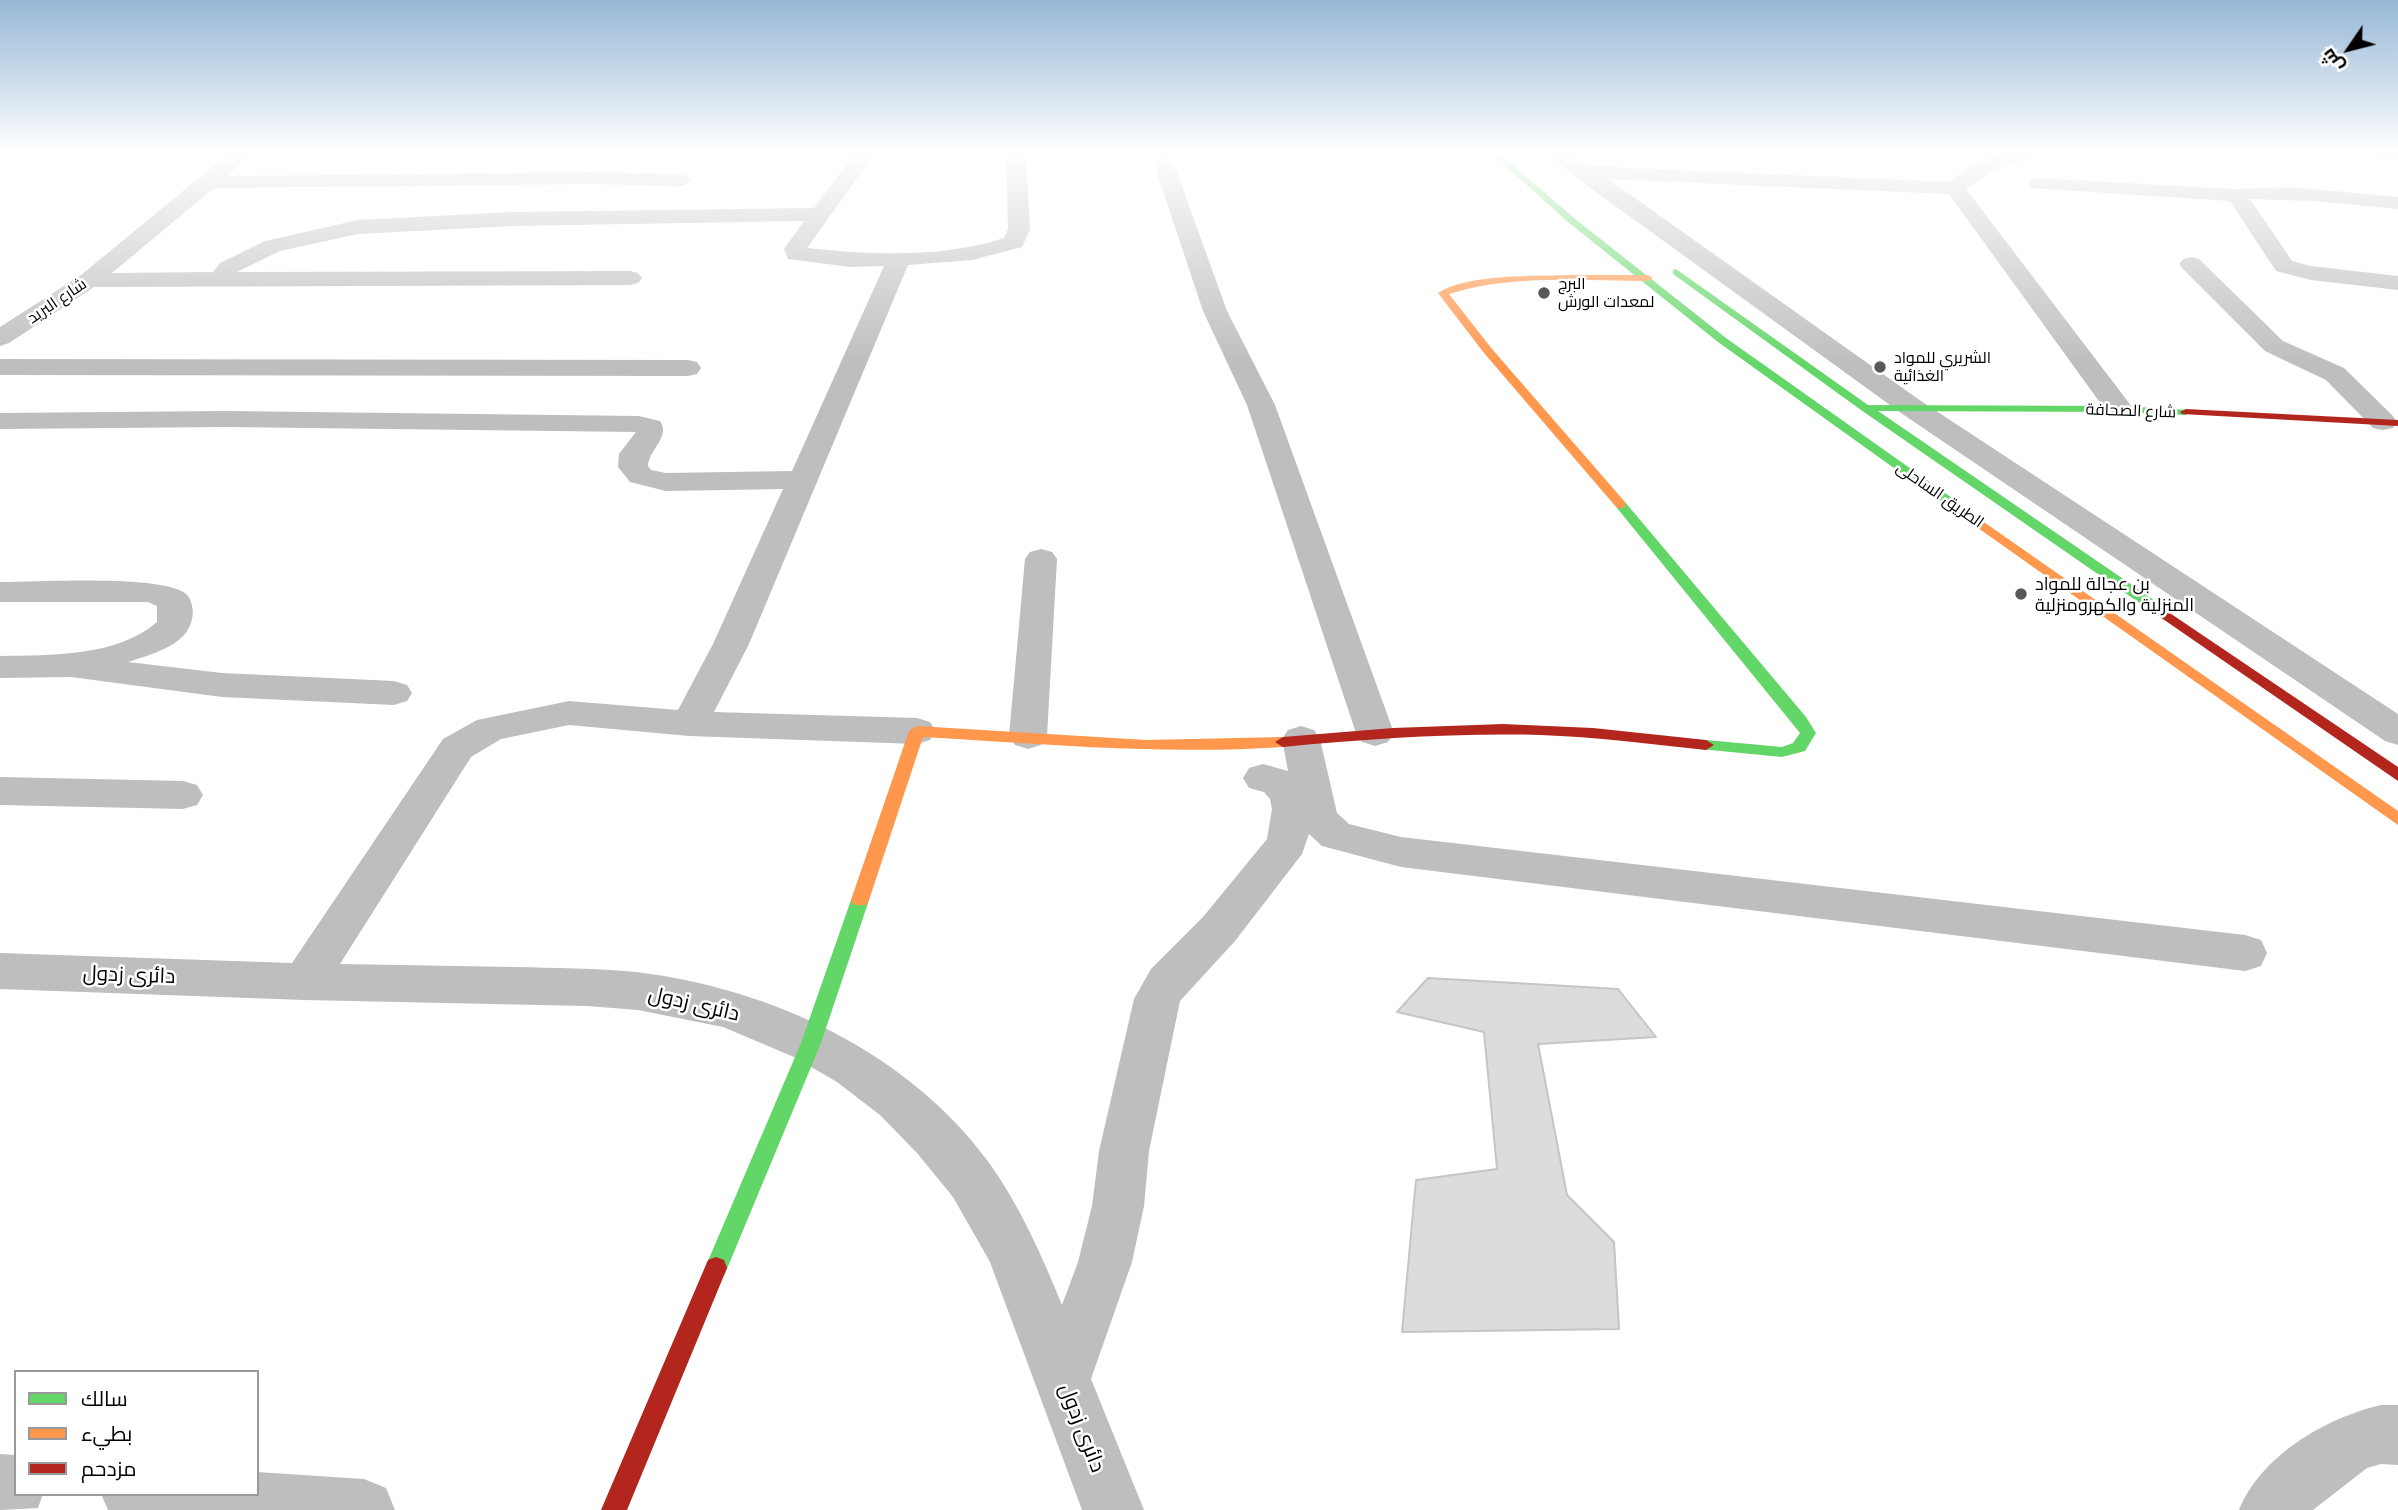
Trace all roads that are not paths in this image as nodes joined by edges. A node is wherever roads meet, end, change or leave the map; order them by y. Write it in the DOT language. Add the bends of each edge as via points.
graph roads {
  1 [pos="158,223"];
  2 [pos="426,223"];
  3 [pos="814,223"];
  4 [pos="1019,223"];
  5 [pos="1185,223"];
  6 [pos="1576,223"];
  7 [pos="1656,223"];
  8 [pos="1981,223"];
  9 [pos="2257,223"];
  10 [pos="899,259"];
  11 [pos="1661,260"];
  12 [pos="2191,264"];
  13 [pos="630,278"];
  14 [pos="1648,278"];
  15 [pos="89,280"];
  16 [pos="219,280"];
  17 [pos="2398,283"];
  18 [pos="12,323"];
  19 [pos="0,338"];
  20 [pos="0,367"];
  21 [pos="688,368"];
  22 [pos="1911,407"];
  23 [pos="1865,408"];
  24 [pos="2119,409"];
  25 [pos="0,421"];
  26 [pos="2391,423"];
  27 [pos="800,480"];
  28 [pos="1041,559"];
  29 [pos="0,592"];
  30 [pos="71,666"];
  31 [pos="0,667"];
  32 [pos="394,693"];
  33 [pos="689,724"];
  34 [pos="917,731"];
  35 [pos="2398,732"];
  36 [pos="1375,733"];
  37 [pos="1028,736"];
  38 [pos="1301,739"];
  39 [pos="2398,775"];
  40 [pos="1263,778"];
  41 [pos="0,790"];
  42 [pos="183,795"];
  43 [pos="2398,819"];
  44 [pos="2245,953"];
  45 [pos="0,971"];
  46 [pos="304,982"];
  47 [pos="811,1043"];
  48 [pos="1063,1378"];
  49 [pos="2398,1435"];
  50 [pos="161,1496"];
  51 [pos="364,1510"];
  52 [pos="614,1510"];
  53 [pos="1113,1510"];
  54 [pos="2270,1510"];
  1 -- 15 [label="street, شارع البريد"];
  2 -- 16 [label="street" via="358,227 273,246 229,268"];
  3 -- 10 [label="street" via="794,249 796,254"];
  4 -- 10 [label="street" via="1014,242 995,250"];
  5 -- 36 [label="street" via="1215,311 1261,405"];
  6 -- 14 [label="main road, الطريق الساحلى"];
  7 -- 22 [label="street"];
  8 -- 24 [label="street"];
  9 -- 17 [label="street" via="2284,266"];
  10 -- 27 [label="street"];
  11 -- 23 [label="main road, الطريق الساحلى"];
  12 -- 26 [label="street" via="2274,346 2335,374"];
  13 -- 16 [label="street"];
  14 -- 36 [label="main road" via="1455,286 1443,293 1801,721 1808,733 1805,742 1782,752 1576,732"];
  14 -- 43 [label="main road, الطريق الساحلى" via="1722,340"];
  15 -- 16 [label="street"];
  15 -- 18 [label="street, شارع البريد"];
  18 -- 19 [label="street, شارع البريد"];
  20 -- 21 [label="street"];
  22 -- 23 [label="main road, شارع الصحافة"];
  22 -- 24 [label="main road, شارع الصحافة"];
  22 -- 35 [label="street"];
  23 -- 39 [label="main road, الطريق الساحلى"];
  24 -- 26 [label="main road, شارع الصحافة"];
  25 -- 27 [label="street" via="639,424 650,427 650,434 634,454 633,467 641,476 666,482"];
  27 -- 33 [label="street" via="731,644"];
  28 -- 37 [label="street"];
  29 -- 30 [label="street" via="153,592 173,600 177,614 161,635"];
  30 -- 31 [label="street"];
  30 -- 32 [label="street" via="222,684"];
  33 -- 34 [label="street"];
  33 -- 46 [label="street" via="569,713 490,729 457,748"];
  34 -- 37 [label="main road"];
  34 -- 47 [label="main road"];
  36 -- 38 [label="main road"];
  37 -- 38 [label="main road" via="1168,746 1238,746"];
  38 -- 44 [label="street" via="1318,819 1336,835 1389,849"];
  40 -- 48 [label="street" via="1278,782 1289,794 1292,809 1287,843 1157,999 1105,1262"];
  41 -- 42 [label="street"];
  45 -- 46 [label="street, دائرى زدول"];
  46 -- 47 [label="street, دائرى زدول" via="638,991 729,1009"];
  47 -- 48 [label="street, دائرى زدول" via="897,1100 971,1181 1012,1249"];
  47 -- 52 [label="main road"];
  48 -- 53 [label="street, دائرى زدول"];
  49 -- 54 [label="street" via="2385,1432 2346,1446"];
  50 -- 51 [label="street"];
}
